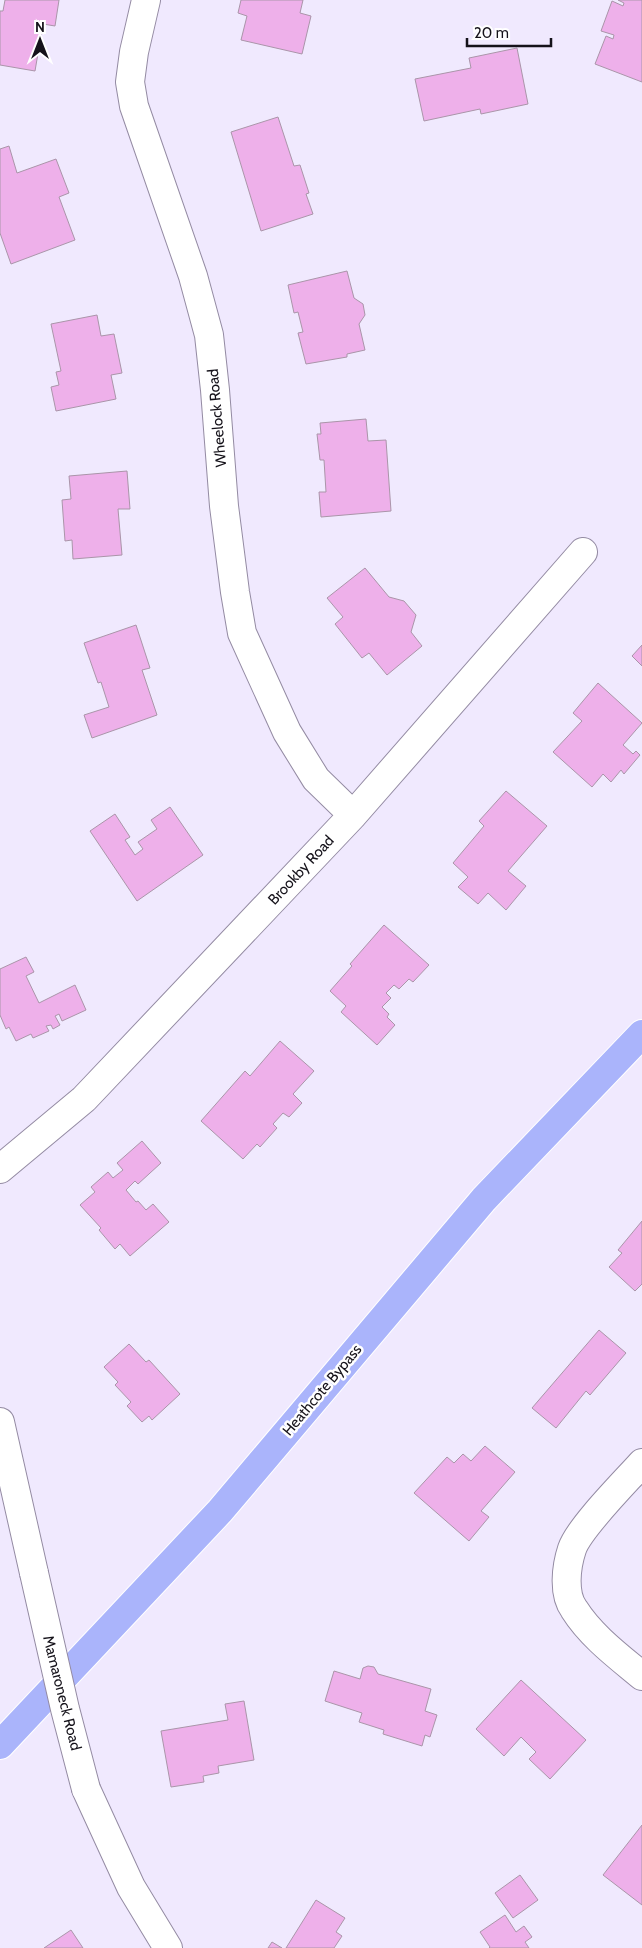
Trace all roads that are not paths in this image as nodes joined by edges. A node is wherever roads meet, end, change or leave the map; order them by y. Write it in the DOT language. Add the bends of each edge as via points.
graph roads {
  1 [pos="146,0"];
  2 [pos="583,552"];
  3 [pos="353,815"];
  4 [pos="642,1034"];
  5 [pos="0,1170"];
  6 [pos="0,1422"];
  7 [pos="642,1463"];
  8 [pos="642,1676"];
  9 [pos="0,1745"];
  10 [pos="168,1948"];
  1 -- 3 [label="street, Wheelock Road" via="130,82 134,106 193,276 209,335 224,506 242,633 286,732 316,779"];
  2 -- 3 [label="street, Brookby Road"];
  3 -- 5 [label="street, Brookby Road" via="84,1099"];
  4 -- 9 [label="main road, Heathcote Bypass" via="484,1199 220,1511"];
  6 -- 10 [label="street, Mamaroneck Road, bridge" via="86,1789 131,1887"];
  7 -- 8 [label="street" via="586,1527 572,1548 568,1595 573,1608 597,1639"];
}
